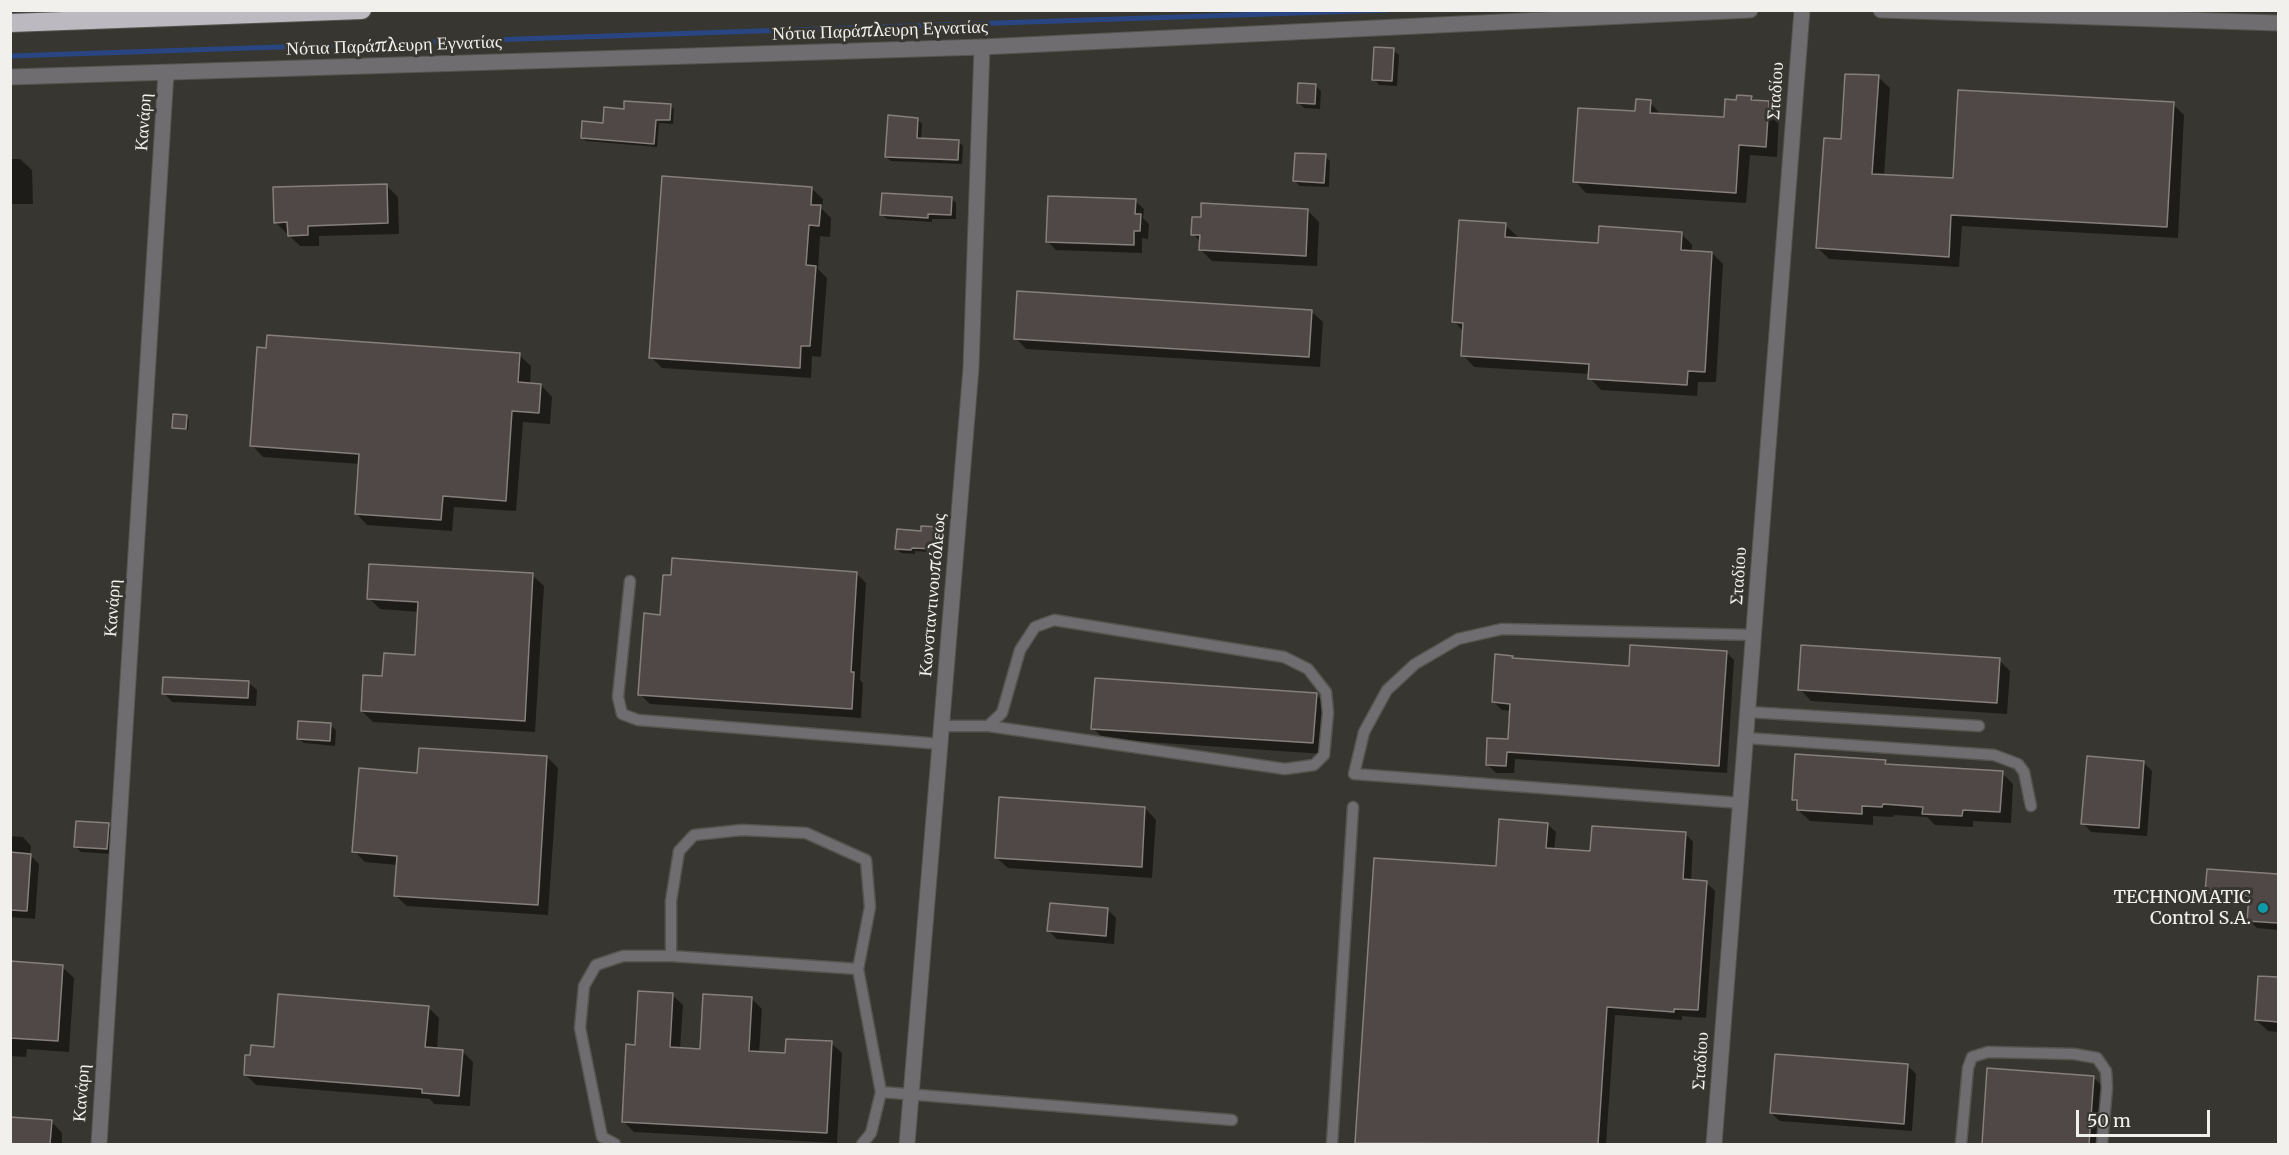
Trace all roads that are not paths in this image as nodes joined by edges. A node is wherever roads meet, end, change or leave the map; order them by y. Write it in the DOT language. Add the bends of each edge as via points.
graph roads {
  1 [pos="362,10"];
  2 [pos="1750,10"];
  3 [pos="1802,10"];
  4 [pos="1881,10"];
  5 [pos="10,23"];
  6 [pos="2278,23"];
  7 [pos="982,47"];
  8 [pos="166,73"];
  9 [pos="10,77"];
  10 [pos="630,581"];
  11 [pos="1754,635"];
  12 [pos="1748,712"];
  13 [pos="942,726"];
  14 [pos="988,726"];
  15 [pos="1979,726"];
  16 [pos="1746,738"];
  17 [pos="940,744"];
  18 [pos="1741,803"];
  19 [pos="2031,806"];
  20 [pos="1353,807"];
  21 [pos="670,956"];
  22 [pos="858,969"];
  23 [pos="881,1092"];
  24 [pos="911,1095"];
  25 [pos="1232,1120"];
  26 [pos="99,1144"];
  27 [pos="615,1144"];
  28 [pos="862,1144"];
  29 [pos="907,1144"];
  30 [pos="1332,1144"];
  31 [pos="1714,1144"];
  32 [pos="1961,1144"];
  33 [pos="2102,1144"];
  1 -- 5 [label="highway"];
  2 -- 7 [label="street, Νότια Παράπλευρη Εγνατίας"];
  3 -- 11 [label="street, Σταδίου"];
  4 -- 6 [label="street"];
  7 -- 8 [label="street, Νότια Παράπλευρη Εγνατίας"];
  7 -- 13 [label="street, Κωνσταντινουπόλεως" via="971,368"];
  8 -- 9 [label="street, Νότια Παράπλευρη Εγνατίας"];
  8 -- 26 [label="street, Κανάρη"];
  10 -- 17 [label="lane" via="618,698 622,714 638,720"];
  11 -- 12 [label="street, Σταδίου"];
  11 -- 18 [label="lane" via="1502,629 1458,639 1415,664 1387,690 1364,732 1354,774"];
  12 -- 15 [label="lane"];
  12 -- 16 [label="street, Σταδίου"];
  13 -- 14 [label="lane"];
  13 -- 17 [label="street, Κωνσταντινουπόλεως"];
  14 -- 14 [label="lane" via="1002,713 1020,650 1035,627 1054,620 1284,657 1308,669 1326,692 1328,713 1324,754 1314,765 1285,769"];
  16 -- 18 [label="street, Σταδίου"];
  16 -- 19 [label="lane" via="2000,756 2018,764 2024,772"];
  17 -- 24 [label="street, Κωνσταντινουπόλεως"];
  18 -- 31 [label="street, Σταδίου"];
  20 -- 30 [label="lane"];
  21 -- 22 [label="lane"];
  21 -- 22 [label="lane" via="671,901 679,851 694,835 742,830 806,833 866,860 870,907"];
  21 -- 27 [label="lane" via="623,956 596,965 584,986 580,1028 602,1137"];
  22 -- 23 [label="lane"];
  23 -- 24 [label="lane"];
  23 -- 28 [label="lane" via="871,1132"];
  24 -- 25 [label="lane"];
  24 -- 29 [label="street, Κωνσταντινουπόλεως"];
  32 -- 33 [label="lane" via="1968,1068 1972,1057 1988,1052 2097,1058 2106,1071 2107,1088"];
}
